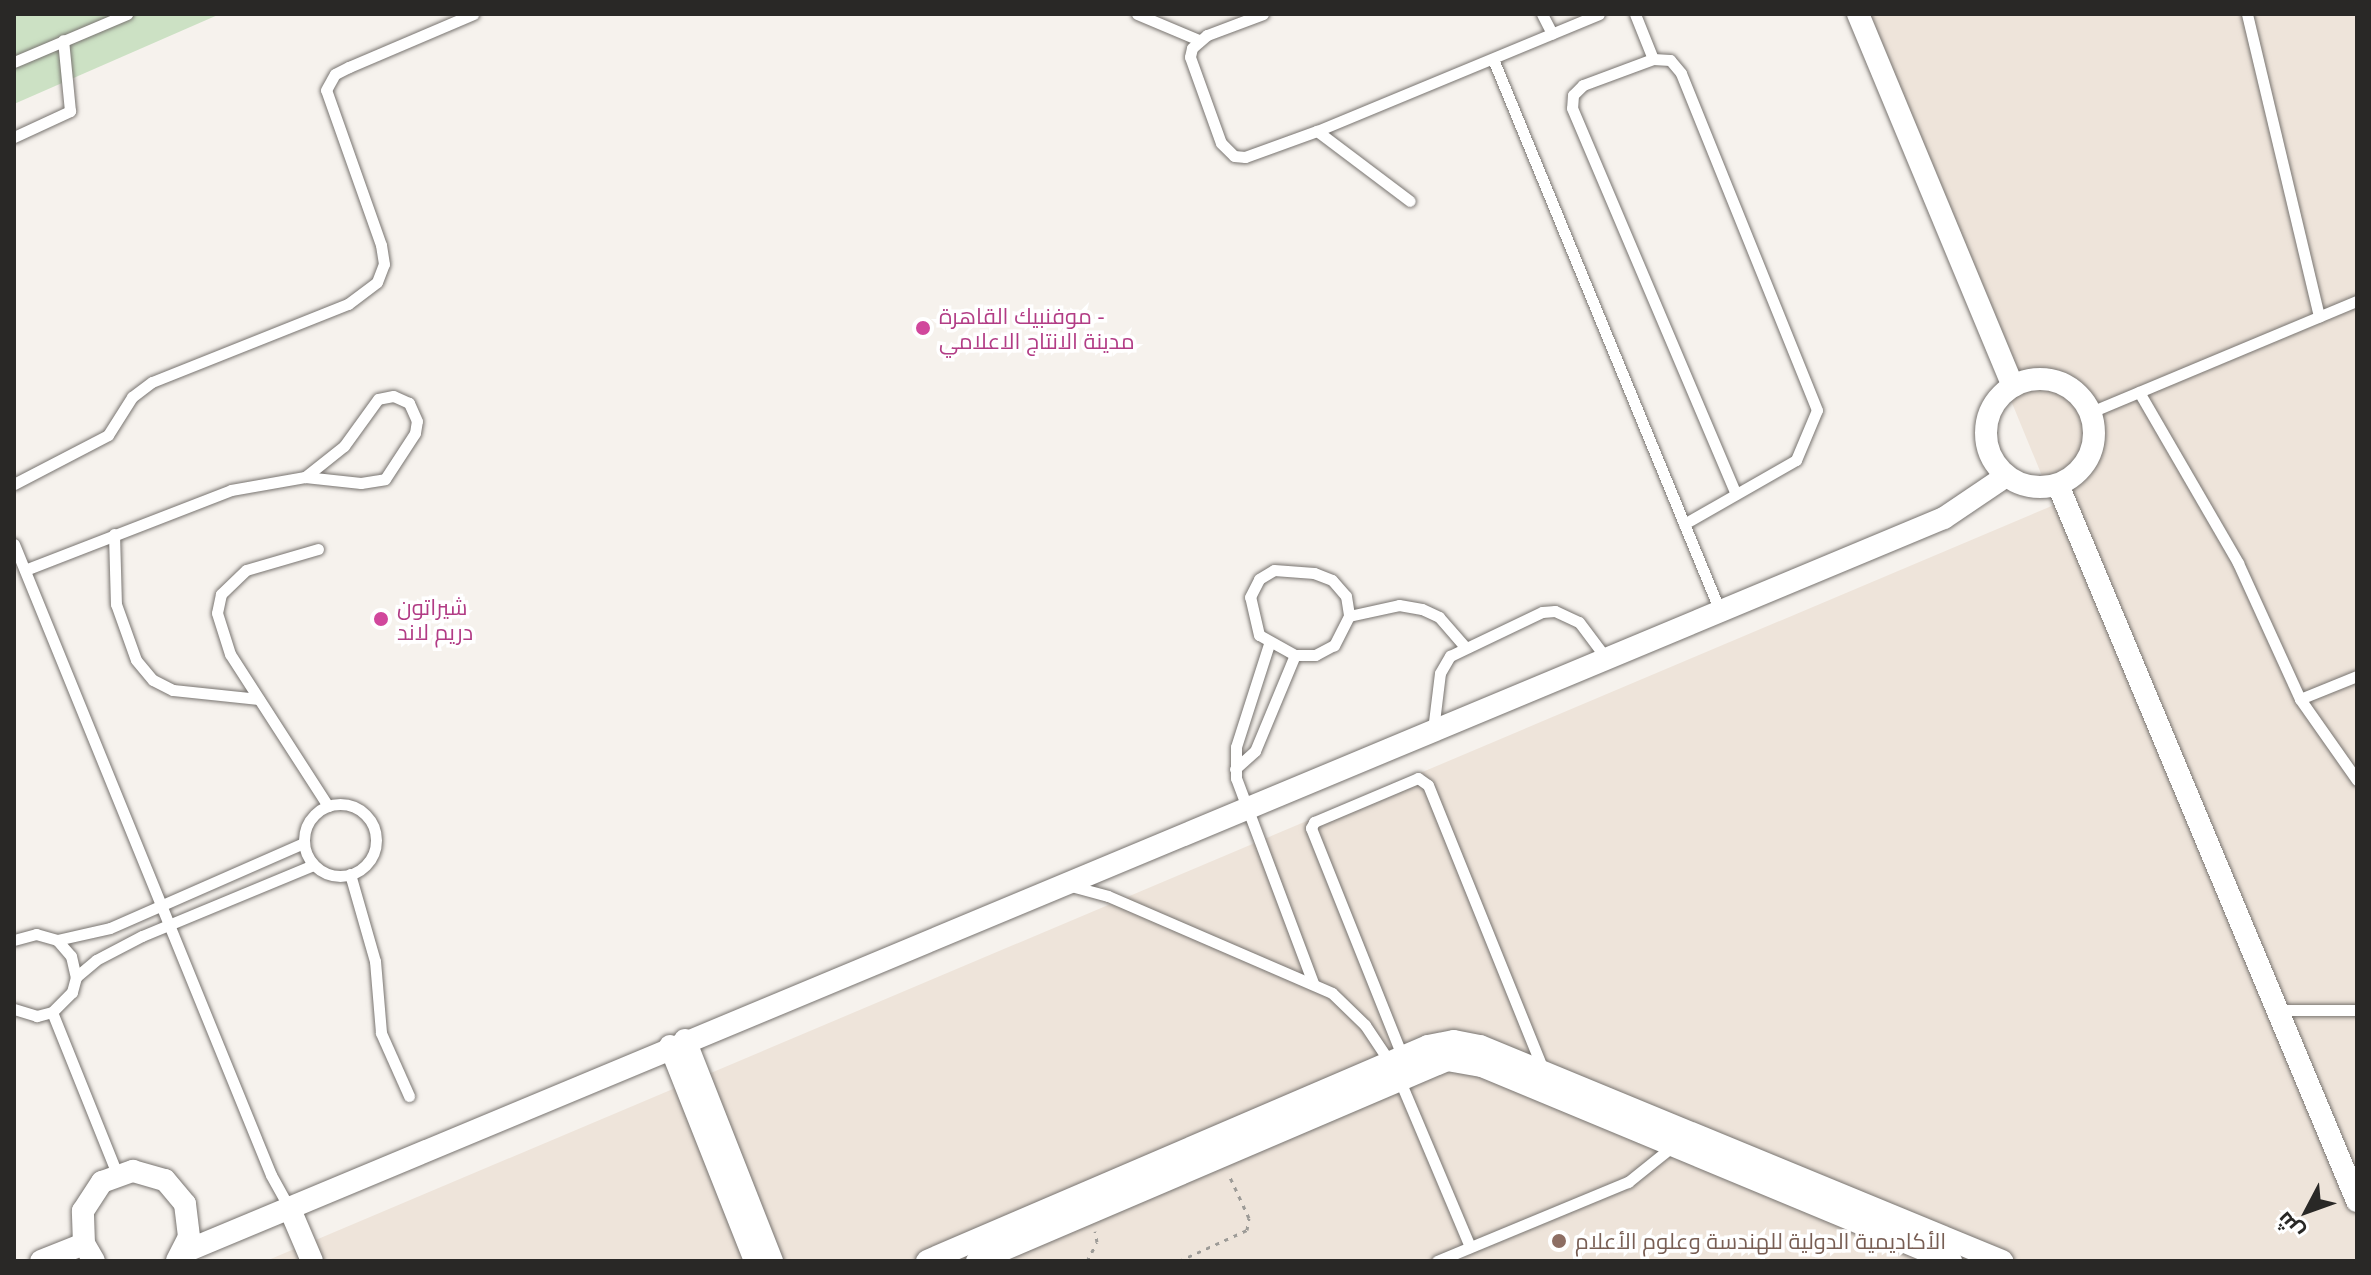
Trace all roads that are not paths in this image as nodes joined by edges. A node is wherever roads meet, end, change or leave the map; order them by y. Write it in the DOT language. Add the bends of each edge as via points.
graph roads {
  1 [pos="127,14"];
  2 [pos="473,14"];
  3 [pos="1137,14"];
  4 [pos="1263,14"];
  5 [pos="1542,14"];
  6 [pos="1599,14"];
  7 [pos="1635,14"];
  8 [pos="1858,14"];
  9 [pos="2247,14"];
  10 [pos="1552,34"];
  11 [pos="63,40"];
  12 [pos="1199,40"];
  13 [pos="1493,59"];
  14 [pos="1653,59"];
  15 [pos="14,62"];
  16 [pos="1317,131"];
  17 [pos="14,137"];
  18 [pos="1410,201"];
  19 [pos="2357,301"];
  20 [pos="2319,317"];
  21 [pos="2013,386"];
  22 [pos="2139,392"];
  23 [pos="2091,412"];
  24 [pos="2006,476"];
  25 [pos="305,477"];
  26 [pos="14,484"];
  27 [pos="2058,485"];
  28 [pos="1736,494"];
  29 [pos="1684,524"];
  30 [pos="114,534"];
  31 [pos="14,544"];
  32 [pos="318,549"];
  33 [pos="25,570"];
  34 [pos="1720,611"];
  35 [pos="1349,616"];
  36 [pos="1269,644"];
  37 [pos="1465,647"];
  38 [pos="1295,655"];
  39 [pos="1606,658"];
  40 [pos="2357,676"];
  41 [pos="259,699"];
  42 [pos="2300,699"];
  43 [pos="1433,730"];
  44 [pos="1235,769"];
  45 [pos="2357,780"];
  46 [pos="328,806"];
  47 [pos="1246,807"];
  48 [pos="304,843"];
  49 [pos="313,865"];
  50 [pos="350,874"];
  51 [pos="1063,883"];
  52 [pos="161,905"];
  53 [pos="169,925"];
  54 [pos="14,939"];
  55 [pos="57,940"];
  56 [pos="76,977"];
  57 [pos="1313,983"];
  58 [pos="2277,1010"];
  59 [pos="2357,1010"];
  60 [pos="52,1012"];
  61 [pos="16,1015"];
  62 [pos="678,1043"];
  63 [pos="1398,1068"];
  64 [pos="1544,1073"];
  65 [pos="409,1096"];
  66 [pos="1674,1135"];
  67 [pos="117,1174"];
  68 [pos="1776,1177"];
  69 [pos="2357,1201"];
  70 [pos="289,1207"];
  71 [pos="1470,1247"];
  72 [pos="89,1253"];
  73 [pos="180,1256"];
  74 [pos="41,1261"];
  75 [pos="312,1261"];
  76 [pos="755,1261"];
  77 [pos="772,1261"];
  78 [pos="927,1261"];
  79 [pos="977,1261"];
  80 [pos="1437,1261"];
  81 [pos="1951,1261"];
  82 [pos="2002,1261"];
  1 -- 11 [label="lane"];
  2 -- 26 [label="lane" via="335,74 326,90 381,245 384,264 377,282 348,304 152,382 132,397 108,435"];
  3 -- 12 [label="lane"];
  4 -- 12 [label="lane"];
  5 -- 10 [label="lane"];
  6 -- 10 [label="lane"];
  7 -- 14 [label="lane"];
  8 -- 21 [label="street"];
  9 -- 20 [label="lane"];
  10 -- 13 [label="lane"];
  11 -- 15 [label="lane"];
  11 -- 17 [label="lane" via="70,111"];
  12 -- 16 [label="lane" via="1190,57 1225,150 1245,157"];
  13 -- 16 [label="lane"];
  13 -- 29 [label="lane"];
  14 -- 28 [label="lane" via="1670,60 1681,73 1817,410 1796,460"];
  14 -- 28 [label="lane" via="1577,89 1572,108"];
  16 -- 18 [label="lane"];
  19 -- 20 [label="lane"];
  20 -- 22 [label="lane"];
  21 -- 23 [label="street" via="2050,379 2067,385"];
  21 -- 24 [label="street" via="1990,410 1985,427 1994,462"];
  22 -- 23 [label="lane"];
  22 -- 42 [label="lane" via="2238,563"];
  23 -- 27 [label="street" via="2095,430 2086,463"];
  24 -- 27 [label="street" via="2022,485"];
  24 -- 34 [label="street" via="1944,518"];
  25 -- 25 [label="lane" via="361,483 385,479 415,433 417,421 409,403 393,396 378,399 344,446"];
  25 -- 30 [label="lane" via="192,502"];
  27 -- 58 [label="street"];
  28 -- 29 [label="lane"];
  29 -- 34 [label="lane"];
  30 -- 33 [label="lane"];
  30 -- 41 [label="lane" via="116,604 136,660 153,680 173,690"];
  31 -- 33 [label="lane"];
  32 -- 41 [label="lane" via="246,570 221,594 217,613 222,634"];
  33 -- 52 [label="lane"];
  34 -- 39 [label="street"];
  35 -- 36 [label="lane" via="1346,596 1332,580 1274,570 1259,579 1250,597 1259,635"];
  35 -- 37 [label="lane" via="1399,605 1422,609 1439,617"];
  35 -- 38 [label="lane" via="1334,645 1315,655"];
  36 -- 38 [label="lane"];
  36 -- 44 [label="lane" via="1236,747"];
  37 -- 39 [label="lane" via="1555,611 1579,622"];
  37 -- 43 [label="lane" via="1440,673"];
  38 -- 44 [label="lane" via="1255,751"];
  39 -- 43 [label="street"];
  40 -- 42 [label="lane"];
  41 -- 46 [label="lane"];
  42 -- 45 [label="lane"];
  43 -- 47 [label="street"];
  44 -- 47 [label="lane"];
  46 -- 48 [label="lane" via="310,821"];
  46 -- 50 [label="lane" via="355,808 374,828 373,856"];
  47 -- 51 [label="street"];
  47 -- 57 [label="lane"];
  48 -- 49 [label="lane"];
  48 -- 52 [label="lane"];
  49 -- 50 [label="lane" via="325,873"];
  49 -- 53 [label="lane"];
  50 -- 65 [label="lane" via="375,961 381,1033"];
  51 -- 57 [label="lane" via="1108,896"];
  51 -- 62 [label="street"];
  52 -- 53 [label="lane"];
  52 -- 55 [label="lane" via="97,933"];
  53 -- 56 [label="lane" via="96,960"];
  53 -- 70 [label="lane" via="271,1175"];
  54 -- 55 [label="lane" via="36,934"];
  55 -- 56 [label="lane" via="71,956"];
  56 -- 60 [label="lane" via="72,992"];
  57 -- 63 [label="lane" via="1351,1009"];
  58 -- 59 [label="lane"];
  58 -- 69 [label="street"];
  60 -- 61 [label="lane"];
  60 -- 67 [label="lane"];
  62 -- 70 [label="street"];
  62 -- 76 [label="street"];
  62 -- 77 [label="street"];
  63 -- 64 [label="street" via="1441,1043 1467,1042"];
  63 -- 64 [label="lane" via="1311,828 1314,822 1418,778 1428,785"];
  63 -- 66 [label="street" via="1470,1062"];
  63 -- 71 [label="lane"];
  63 -- 78 [label="street"];
  63 -- 79 [label="street" via="1221,1157"];
  64 -- 66 [label="street"];
  66 -- 68 [label="street"];
  66 -- 71 [label="lane" via="1628,1182"];
  67 -- 72 [label="street" via="90,1195 83,1211"];
  67 -- 73 [label="street" via="149,1173 177,1190 190,1220"];
  68 -- 81 [label="street"];
  68 -- 82 [label="street"];
  70 -- 73 [label="street"];
  70 -- 75 [label="street"];
  71 -- 80 [label="lane"];
  72 -- 74 [label="street"];
}
